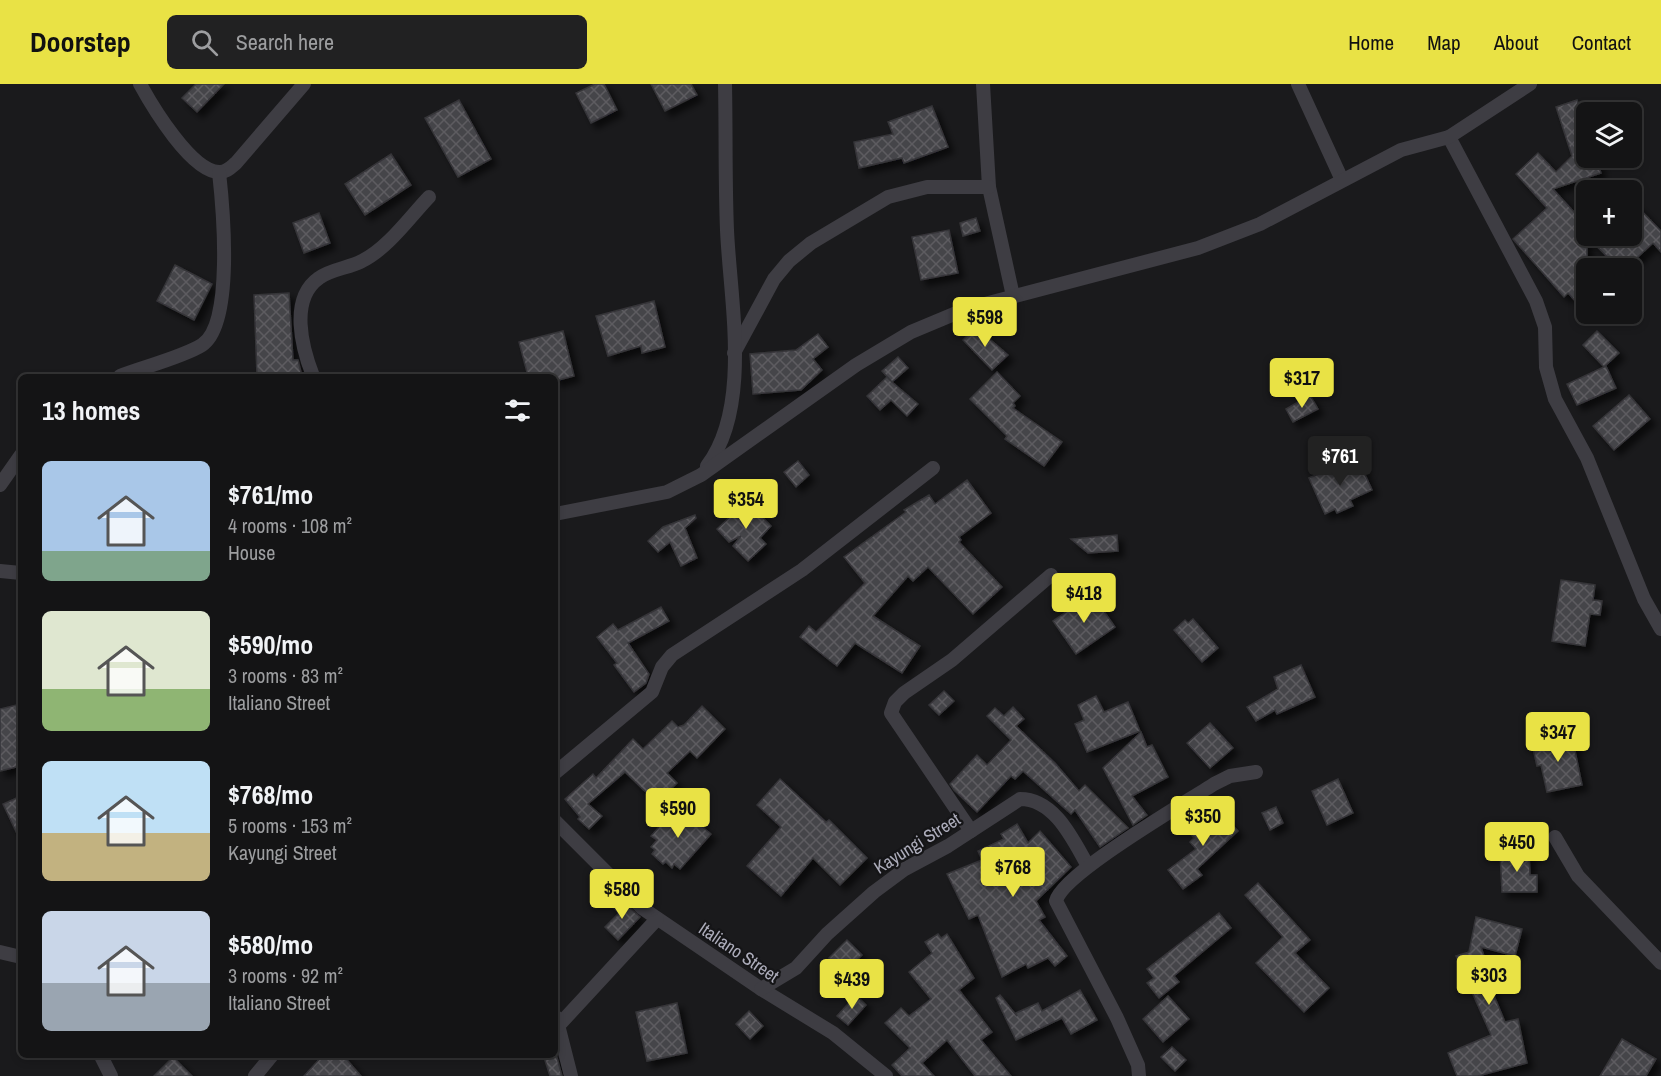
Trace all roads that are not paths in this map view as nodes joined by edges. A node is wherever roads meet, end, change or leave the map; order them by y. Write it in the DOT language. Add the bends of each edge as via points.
graph roads {
  1 [pos="140,84"];
  2 [pos="304,84"];
  3 [pos="725,84"];
  4 [pos="983,84"];
  5 [pos="1298,84"];
  6 [pos="1530,84"];
  7 [pos="1449,137"];
  8 [pos="219,172"];
  9 [pos="1342,180"];
  10 [pos="989,186"];
  11 [pos="429,197"];
  12 [pos="1013,296"];
  13 [pos="734,353"];
  14 [pos="126,374"];
  15 [pos="312,374"];
  16 [pos="18,459"];
  17 [pos="933,468"];
  18 [pos="700,475"];
  19 [pos="0,485"];
  20 [pos="558,513"];
  21 [pos="0,571"];
  22 [pos="18,573"];
  23 [pos="1051,575"];
  24 [pos="1661,629"];
  25 [pos="558,770"];
  26 [pos="1256,772"];
  27 [pos="558,824"];
  28 [pos="971,831"];
  29 [pos="1555,837"];
  30 [pos="1088,866"];
  31 [pos="657,919"];
  32 [pos="0,952"];
  33 [pos="18,956"];
  34 [pos="1661,963"];
  35 [pos="761,989"];
  36 [pos="558,1019"];
  37 [pos="558,1024"];
  38 [pos="102,1058"];
  39 [pos="270,1058"];
  40 [pos="111,1076"];
  41 [pos="255,1076"];
  42 [pos="571,1076"];
  43 [pos="886,1076"];
  44 [pos="1139,1076"];
  1 -- 8 [label="street" via="185,149 209,169"];
  2 -- 8 [label="street" via="236,163"];
  3 -- 13 [label="street"];
  4 -- 10 [label="street"];
  5 -- 9 [label="street"];
  6 -- 7 [label="street"];
  7 -- 9 [label="street" via="1401,150"];
  7 -- 24 [label="street" via="1536,301 1545,327 1546,367 1555,399 1587,458 1630,568"];
  8 -- 14 [label="street" via="225,226 224,273 214,332 203,344 187,352"];
  9 -- 12 [label="street" via="1260,224 1198,248"];
  10 -- 12 [label="street"];
  10 -- 13 [label="street" via="927,187 888,197 811,243 774,279"];
  11 -- 15 [label="street" via="379,249 309,286 301,302 304,353"];
  12 -- 18 [label="street" via="966,309 911,332 856,365"];
  13 -- 18 [label="street" via="727,426 718,452"];
  16 -- 19 [label="street"];
  17 -- 25 [label="street" via="802,570 672,656 662,667 652,692"];
  18 -- 20 [label="street" via="667,492"];
  21 -- 22 [label="street"];
  23 -- 28 [label="street" via="952,660 904,693 891,713"];
  26 -- 30 [label="street" via="1214,783"];
  27 -- 31 [label="street, Italiano Street"];
  28 -- 30 [label="street, Kayungi Street" via="1020,800 1031,799 1058,819"];
  28 -- 35 [label="street, Kayungi Street" via="874,892 796,968"];
  29 -- 34 [label="street" via="1578,876"];
  30 -- 44 [label="street" via="1063,886 1056,901 1117,1018"];
  31 -- 35 [label="street, Italiano Street"];
  31 -- 36 [label="street"];
  32 -- 33 [label="street"];
  35 -- 43 [label="street, Italiano Street" via="833,1033"];
  37 -- 42 [label="street"];
  38 -- 40 [label="street"];
  39 -- 41 [label="street"];
}
